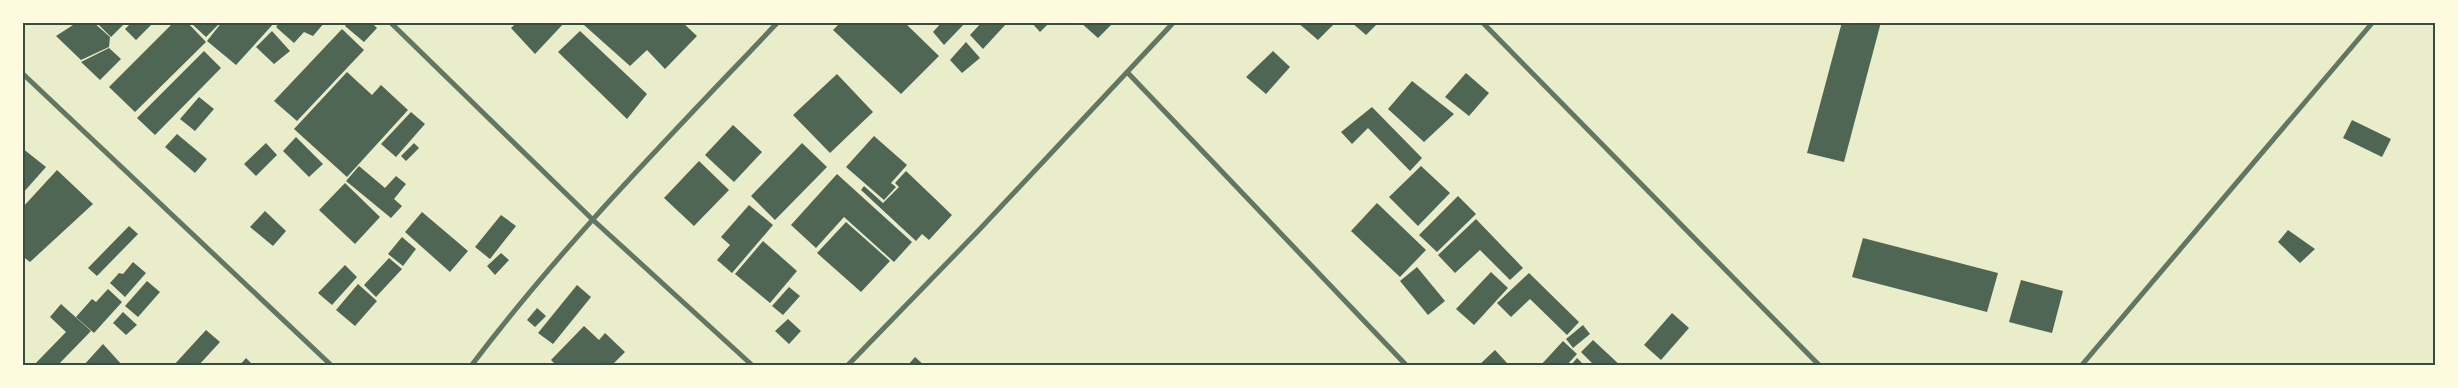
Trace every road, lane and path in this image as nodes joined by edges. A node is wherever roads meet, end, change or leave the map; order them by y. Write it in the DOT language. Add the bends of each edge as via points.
graph roads {
  1 [pos="390,22"];
  2 [pos="778,22"];
  3 [pos="1174,22"];
  4 [pos="1482,22"];
  5 [pos="2373,22"];
  6 [pos="22,73"];
  7 [pos="1128,73"];
  8 [pos="592,219"];
  9 [pos="332,366"];
  10 [pos="471,366"];
  11 [pos="753,366"];
  12 [pos="847,366"];
  13 [pos="1406,366"];
  14 [pos="1820,366"];
  15 [pos="2081,366"];
  1 -- 8 [label="street"];
  2 -- 8 [label="street"];
  3 -- 7 [label="street"];
  4 -- 14 [label="street"];
  5 -- 15 [label="street"];
  6 -- 9 [label="street"];
  7 -- 12 [label="street"];
  7 -- 13 [label="street"];
  8 -- 10 [label="street" via="502,324"];
  8 -- 11 [label="street"];
}
